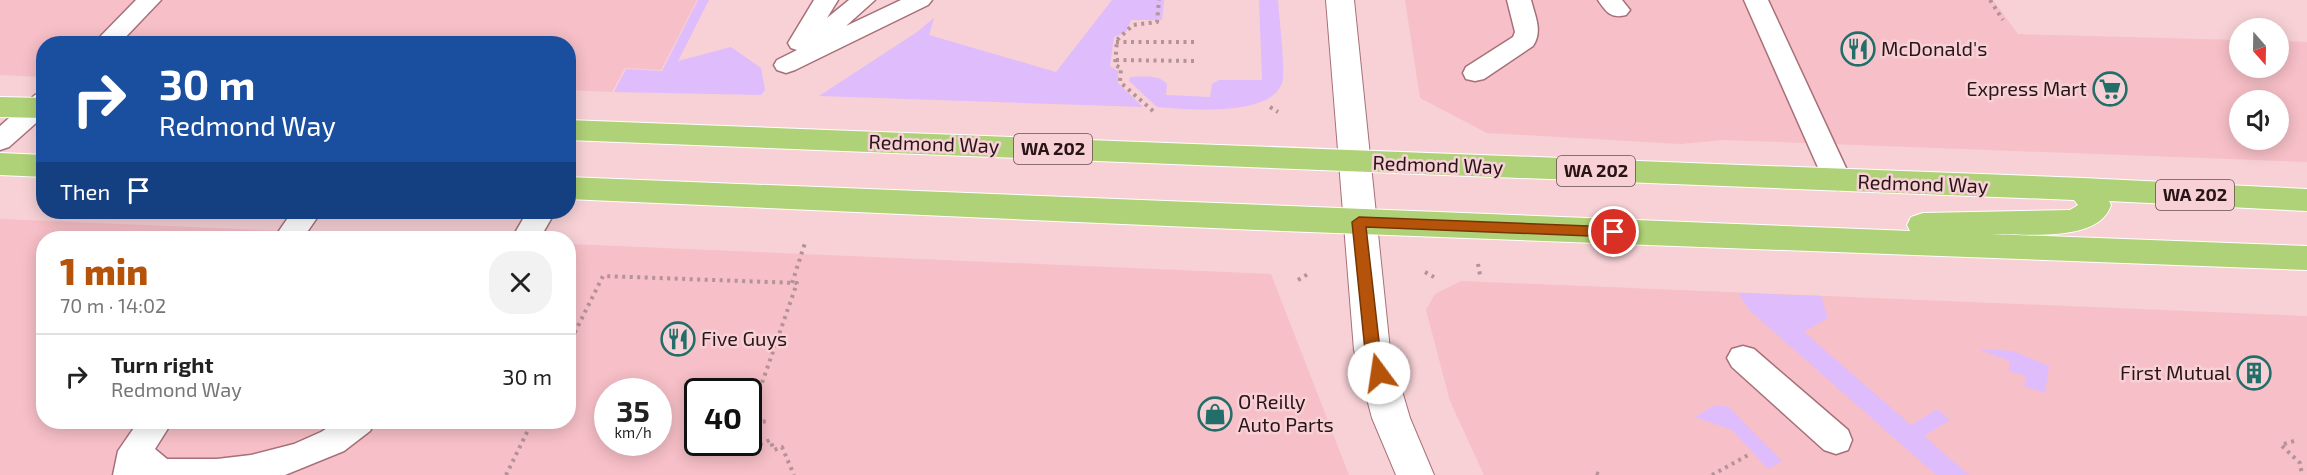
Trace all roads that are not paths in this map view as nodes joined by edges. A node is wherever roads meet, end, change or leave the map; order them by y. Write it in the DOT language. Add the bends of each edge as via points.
graph roads {
  1 [pos="149,0"];
  2 [pos="826,0"];
  3 [pos="845,0"];
  4 [pos="863,0"];
  5 [pos="886,0"];
  6 [pos="904,0"];
  7 [pos="920,0"];
  8 [pos="1340,0"];
  9 [pos="1520,0"];
  10 [pos="1756,0"];
  11 [pos="113,36"];
  12 [pos="786,65"];
  13 [pos="1475,73"];
  14 [pos="36,106"];
  15 [pos="0,107"];
  16 [pos="36,110"];
  17 [pos="576,130"];
  18 [pos="0,141"];
  19 [pos="1354,162"];
  20 [pos="0,164"];
  21 [pos="36,166"];
  22 [pos="1838,181"];
  23 [pos="576,188"];
  24 [pos="2083,189"];
  25 [pos="2307,200"];
  26 [pos="303,219"];
  27 [pos="1359,222"];
  28 [pos="293,231"];
  29 [pos="1832,240"];
  30 [pos="2307,258"];
  31 [pos="1743,358"];
  32 [pos="152,429"];
  33 [pos="350,429"];
  34 [pos="1836,440"];
  35 [pos="132,463"];
  36 [pos="1415,475"];
  1 -- 11 [label="lane"];
  2 -- 12 [label="lane"];
  3 -- 12 [label="lane"];
  4 -- 12 [label="lane"];
  5 -- 12 [label="lane"];
  6 -- 12 [label="lane"];
  7 -- 12 [label="lane"];
  8 -- 19 [label="main road"];
  9 -- 13 [label="lane" via="1527,32 1524,41"];
  10 -- 22 [label="lane"];
  14 -- 15 [label="main road"];
  16 -- 18 [label="lane"];
  17 -- 19 [label="main road, Redmond Way / WA 202"];
  19 -- 22 [label="main road, Redmond Way / WA 202"];
  19 -- 27 [label="main road"];
  20 -- 21 [label="main road"];
  22 -- 24 [label="main road, Redmond Way / WA 202"];
  23 -- 27 [label="main road"];
  24 -- 25 [label="main road, Redmond Way / WA 202"];
  24 -- 29 [label="main road" via="2095,205 2093,211 2075,221 1943,223"];
  26 -- 28 [label="lane"];
  27 -- 29 [label="main road"];
  27 -- 36 [label="main road" via="1372,350 1391,418"];
  29 -- 30 [label="main road"];
  31 -- 34 [label="lane"];
  32 -- 35 [label="lane"];
  33 -- 35 [label="lane" via="292,459 234,471 160,473"];
}
